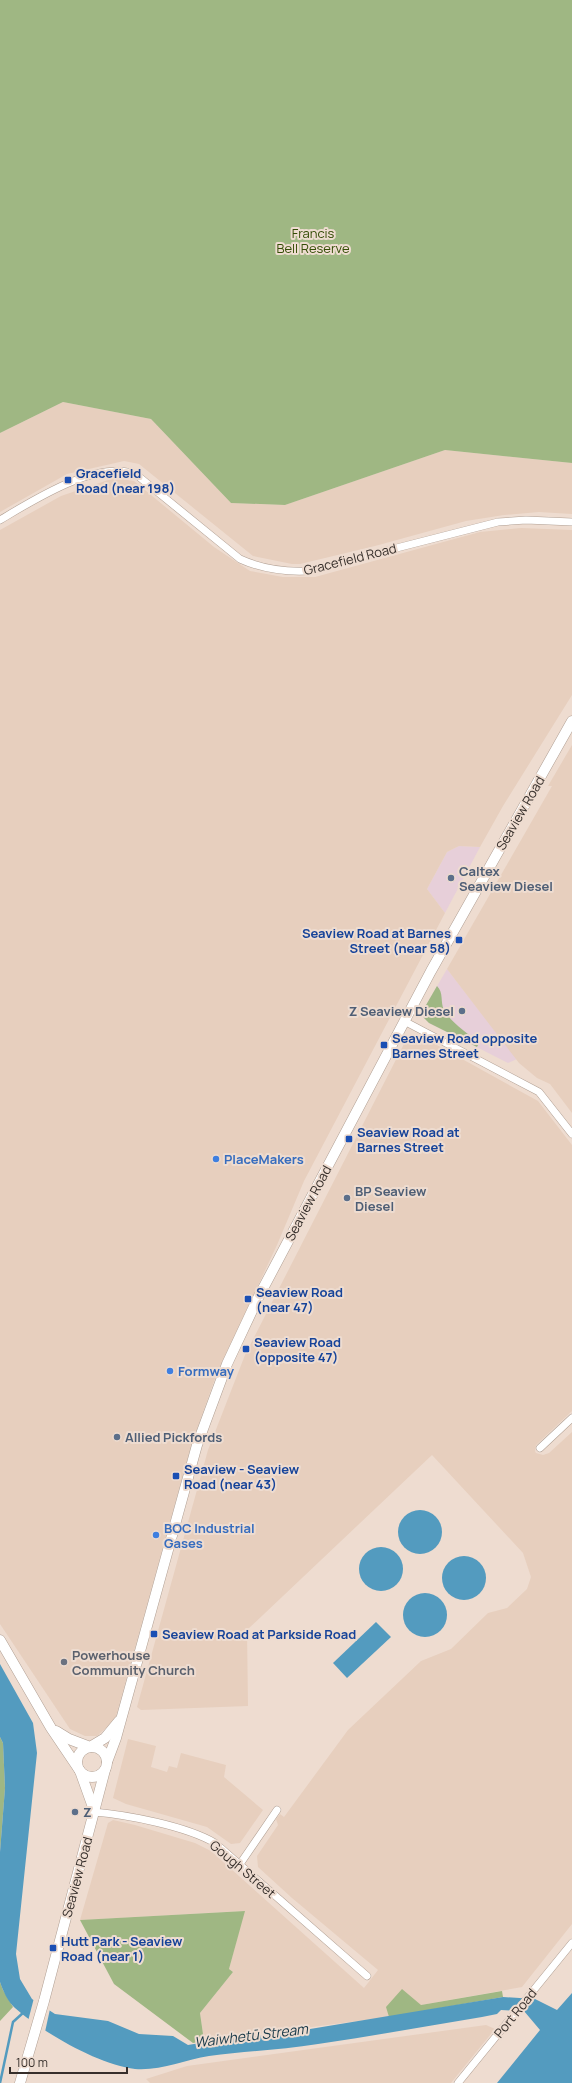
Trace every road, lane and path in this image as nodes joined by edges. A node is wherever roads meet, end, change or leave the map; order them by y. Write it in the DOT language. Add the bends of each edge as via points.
graph roads {
  1 [pos="0,520"];
  2 [pos="572,522"];
  3 [pos="572,721"];
  4 [pos="404,1021"];
  5 [pos="572,1134"];
  6 [pos="572,1418"];
  7 [pos="540,1448"];
  8 [pos="0,1640"];
  9 [pos="121,1718"];
  10 [pos="51,1728"];
  11 [pos="90,1747"];
  12 [pos="106,1766"];
  13 [pos="79,1770"];
  14 [pos="277,1810"];
  15 [pos="94,1811"];
  16 [pos="240,1864"];
  17 [pos="572,1943"];
  18 [pos="367,1976"];
  19 [pos="20,2083"];
  20 [pos="458,2083"];
  1 -- 2 [label="street, Gracefield Road" via="70,482 116,470 130,471 240,560 255,566 287,572 307,571 498,522"];
  3 -- 4 [label="main road, Seaview Road"];
  4 -- 5 [label="street" via="539,1092"];
  4 -- 9 [label="main road, Seaview Road" via="258,1298 218,1385 187,1475"];
  6 -- 7 [label="street"];
  8 -- 10 [label="main road"];
  9 -- 11 [label="main road, Seaview Road" via="105,1738"];
  9 -- 12 [label="main road, Seaview Road"];
  10 -- 11 [label="main road" via="69,1739"];
  10 -- 13 [label="main road"];
  11 -- 12 [label="main road" via="103,1751"];
  11 -- 13 [label="main road" via="77,1758"];
  12 -- 13 [label="main road" via="95,1778 86,1777"];
  12 -- 15 [label="main road, Seaview Road"];
  13 -- 15 [label="main road"];
  14 -- 16 [label="street"];
  15 -- 16 [label="street, Gough Street" via="203,1836"];
  15 -- 19 [label="main road, Seaview Road"];
  16 -- 18 [label="street, Gough Street"];
  17 -- 20 [label="street, Port Road"];
}
